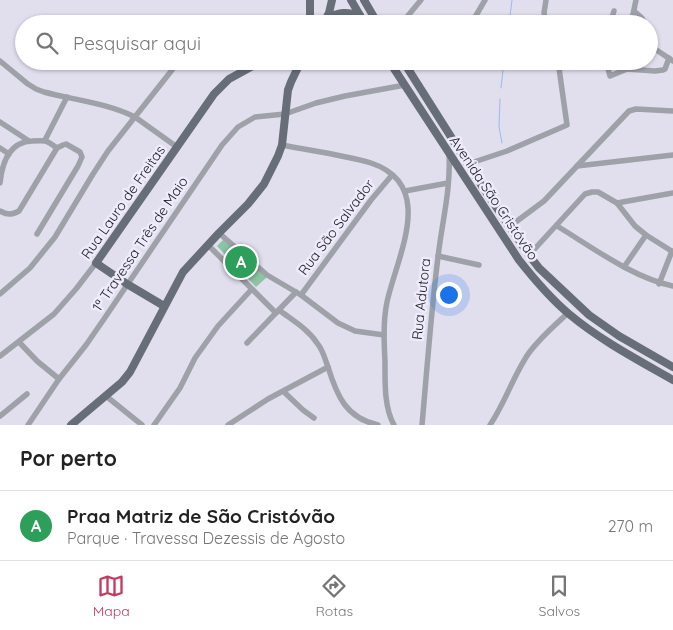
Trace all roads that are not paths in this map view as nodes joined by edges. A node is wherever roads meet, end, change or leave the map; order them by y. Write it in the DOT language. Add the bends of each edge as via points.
graph roads {
  1 [pos="310,0"];
  2 [pos="332,0"];
  3 [pos="350,0"];
  4 [pos="364,0"];
  5 [pos="421,0"];
  6 [pos="485,0"];
  7 [pos="546,0"];
  8 [pos="636,0"];
  9 [pos="614,11"];
  10 [pos="634,11"];
  11 [pos="309,15"];
  12 [pos="327,15"];
  13 [pos="334,15"];
  14 [pos="357,15"];
  15 [pos="359,15"];
  16 [pos="373,15"];
  17 [pos="408,15"];
  18 [pos="476,15"];
  19 [pos="544,15"];
  20 [pos="613,15"];
  21 [pos="633,15"];
  22 [pos="639,15"];
  23 [pos="658,51"];
  24 [pos="671,59"];
  25 [pos="0,61"];
  26 [pos="172,70"];
  27 [pos="246,70"];
  28 [pos="296,70"];
  29 [pos="395,70"];
  30 [pos="409,70"];
  31 [pos="559,70"];
  32 [pos="608,70"];
  33 [pos="625,70"];
  34 [pos="640,70"];
  35 [pos="405,85"];
  36 [pos="67,97"];
  37 [pos="673,111"];
  38 [pos="285,114"];
  39 [pos="135,117"];
  40 [pos="0,122"];
  41 [pos="45,140"];
  42 [pos="29,141"];
  43 [pos="282,145"];
  44 [pos="177,147"];
  45 [pos="0,148"];
  46 [pos="58,148"];
  47 [pos="449,153"];
  48 [pos="9,154"];
  49 [pos="673,155"];
  50 [pos="468,164"];
  51 [pos="577,166"];
  52 [pos="392,175"];
  53 [pos="464,175"];
  54 [pos="0,176"];
  55 [pos="449,176"];
  56 [pos="0,183"];
  57 [pos="448,183"];
  58 [pos="405,191"];
  59 [pos="673,193"];
  60 [pos="617,203"];
  61 [pos="0,211"];
  62 [pos="557,226"];
  63 [pos="509,227"];
  64 [pos="219,233"];
  65 [pos="38,234"];
  66 [pos="646,235"];
  67 [pos="208,246"];
  68 [pos="672,252"];
  69 [pos="529,255"];
  70 [pos="438,256"];
  71 [pos="96,263"];
  72 [pos="479,265"];
  73 [pos="624,267"];
  74 [pos="127,284"];
  75 [pos="660,284"];
  76 [pos="673,286"];
  77 [pos="251,290"];
  78 [pos="0,294"];
  79 [pos="299,294"];
  80 [pos="164,306"];
  81 [pos="278,312"];
  82 [pos="568,313"];
  83 [pos="384,335"];
  84 [pos="19,342"];
  85 [pos="247,343"];
  86 [pos="0,356"];
  87 [pos="328,367"];
  88 [pos="673,367"];
  89 [pos="59,379"];
  90 [pos="673,380"];
  91 [pos="284,392"];
  92 [pos="27,394"];
  93 [pos="106,396"];
  94 [pos="0,416"];
  95 [pos="314,418"];
  96 [pos="28,425"];
  97 [pos="71,425"];
  98 [pos="142,425"];
  99 [pos="154,425"];
  100 [pos="228,425"];
  101 [pos="378,425"];
  102 [pos="394,425"];
  103 [pos="422,425"];
  104 [pos="490,425"];
  1 -- 11 [label="main road"];
  2 -- 12 [label="main road"];
  3 -- 15 [label="main road"];
  4 -- 16 [label="main road"];
  5 -- 17 [label="street"];
  6 -- 18 [label="street"];
  7 -- 19 [label="street"];
  8 -- 10 [label="street"];
  9 -- 20 [label="street"];
  10 -- 21 [label="street"];
  10 -- 22 [label="street"];
  13 -- 14 [label="main road" via="343,12"];
  23 -- 24 [label="street"];
  24 -- 34 [label="street" via="663,70"];
  25 -- 36 [label="street" via="36,89"];
  26 -- 39 [label="street"];
  27 -- 44 [label="main road, Rua Lauro de Freitas" via="219,89"];
  28 -- 38 [label="main road" via="289,86"];
  29 -- 35 [label="main road, Avenida São Cristóvão"];
  30 -- 50 [label="main road, Avenida São Cristóvão"];
  31 -- 50 [label="street" via="567,126"];
  32 -- 33 [label="street" via="610,76"];
  35 -- 38 [label="street, 1ª Travessa Três de Maio" via="316,103"];
  35 -- 47 [label="main road, Avenida São Cristóvão"];
  36 -- 39 [label="street"];
  36 -- 41 [label="street"];
  37 -- 51 [label="street" via="629,111"];
  38 -- 43 [label="main road"];
  38 -- 74 [label="street, 1ª Travessa Três de Maio" via="255,117 238,127 222,145"];
  39 -- 44 [label="street"];
  39 -- 78 [label="street" via="93,174 55,238 30,268"];
  40 -- 42 [label="street"];
  41 -- 42 [label="street"];
  41 -- 46 [label="street"];
  42 -- 48 [label="street" via="20,143"];
  43 -- 52 [label="street" via="370,162"];
  43 -- 64 [label="main road" via="264,184"];
  44 -- 71 [label="main road, Rua Lauro de Freitas"];
  45 -- 48 [label="street"];
  46 -- 61 [label="street" via="19,212 8,214"];
  46 -- 65 [label="street" via="66,144 80,152 82,157"];
  47 -- 53 [label="main road, Avenida São Cristóvão"];
  47 -- 55 [label="street, Rua Adutora"];
  48 -- 54 [label="street"];
  49 -- 51 [label="street"];
  50 -- 63 [label="main road, Avenida São Cristóvão"];
  51 -- 63 [label="street" via="544,201"];
  52 -- 58 [label="street"];
  52 -- 79 [label="street, Rua São Salvador"];
  53 -- 55 [label="street"];
  53 -- 82 [label="main road, Avenida São Cristóvão" via="519,260"];
  54 -- 56 [label="street"];
  55 -- 57 [label="street, Rua Adutora"];
  57 -- 58 [label="street"];
  57 -- 70 [label="street, Rua Adutora"];
  58 -- 83 [label="street" via="408,225 388,300"];
  59 -- 60 [label="street"];
  60 -- 62 [label="street" via="598,192 588,193"];
  60 -- 66 [label="street"];
  62 -- 69 [label="street"];
  62 -- 73 [label="street"];
  63 -- 69 [label="main road, Avenida São Cristóvão"];
  64 -- 67 [label="main road"];
  64 -- 79 [label="street" via="267,275"];
  66 -- 68 [label="street"];
  66 -- 73 [label="street"];
  67 -- 77 [label="street"];
  67 -- 80 [label="main road" via="183,272"];
  68 -- 75 [label="street"];
  69 -- 88 [label="main road, Avenida São Cristóvão" via="589,316"];
  70 -- 72 [label="street"];
  70 -- 103 [label="street, Rua Adutora"];
  71 -- 74 [label="main road"];
  71 -- 84 [label="street, Rua Lauro de Freitas" via="54,314"];
  73 -- 75 [label="street"];
  74 -- 80 [label="main road"];
  74 -- 89 [label="street, 1ª Travessa Três de Maio"];
  75 -- 76 [label="street"];
  77 -- 81 [label="street"];
  77 -- 99 [label="street" via="218,326 195,358 180,388"];
  79 -- 81 [label="street, Rua São Salvador"];
  79 -- 83 [label="street" via="347,328"];
  80 -- 93 [label="main road" via="130,372"];
  81 -- 85 [label="street, Rua São Salvador"];
  81 -- 87 [label="street" via="312,336"];
  82 -- 90 [label="main road, Avenida São Cristóvão" via="599,336"];
  82 -- 104 [label="street" via="525,357"];
  83 -- 102 [label="street" via="388,408"];
  84 -- 86 [label="street, Rua Lauro de Freitas"];
  84 -- 89 [label="street"];
  87 -- 91 [label="street"];
  87 -- 101 [label="street" via="338,393 350,411 361,420"];
  89 -- 96 [label="street, 1ª Travessa Três de Maio"];
  91 -- 95 [label="street"];
  91 -- 100 [label="street"];
  92 -- 94 [label="street"];
  93 -- 97 [label="main road"];
  93 -- 98 [label="street"];
}
